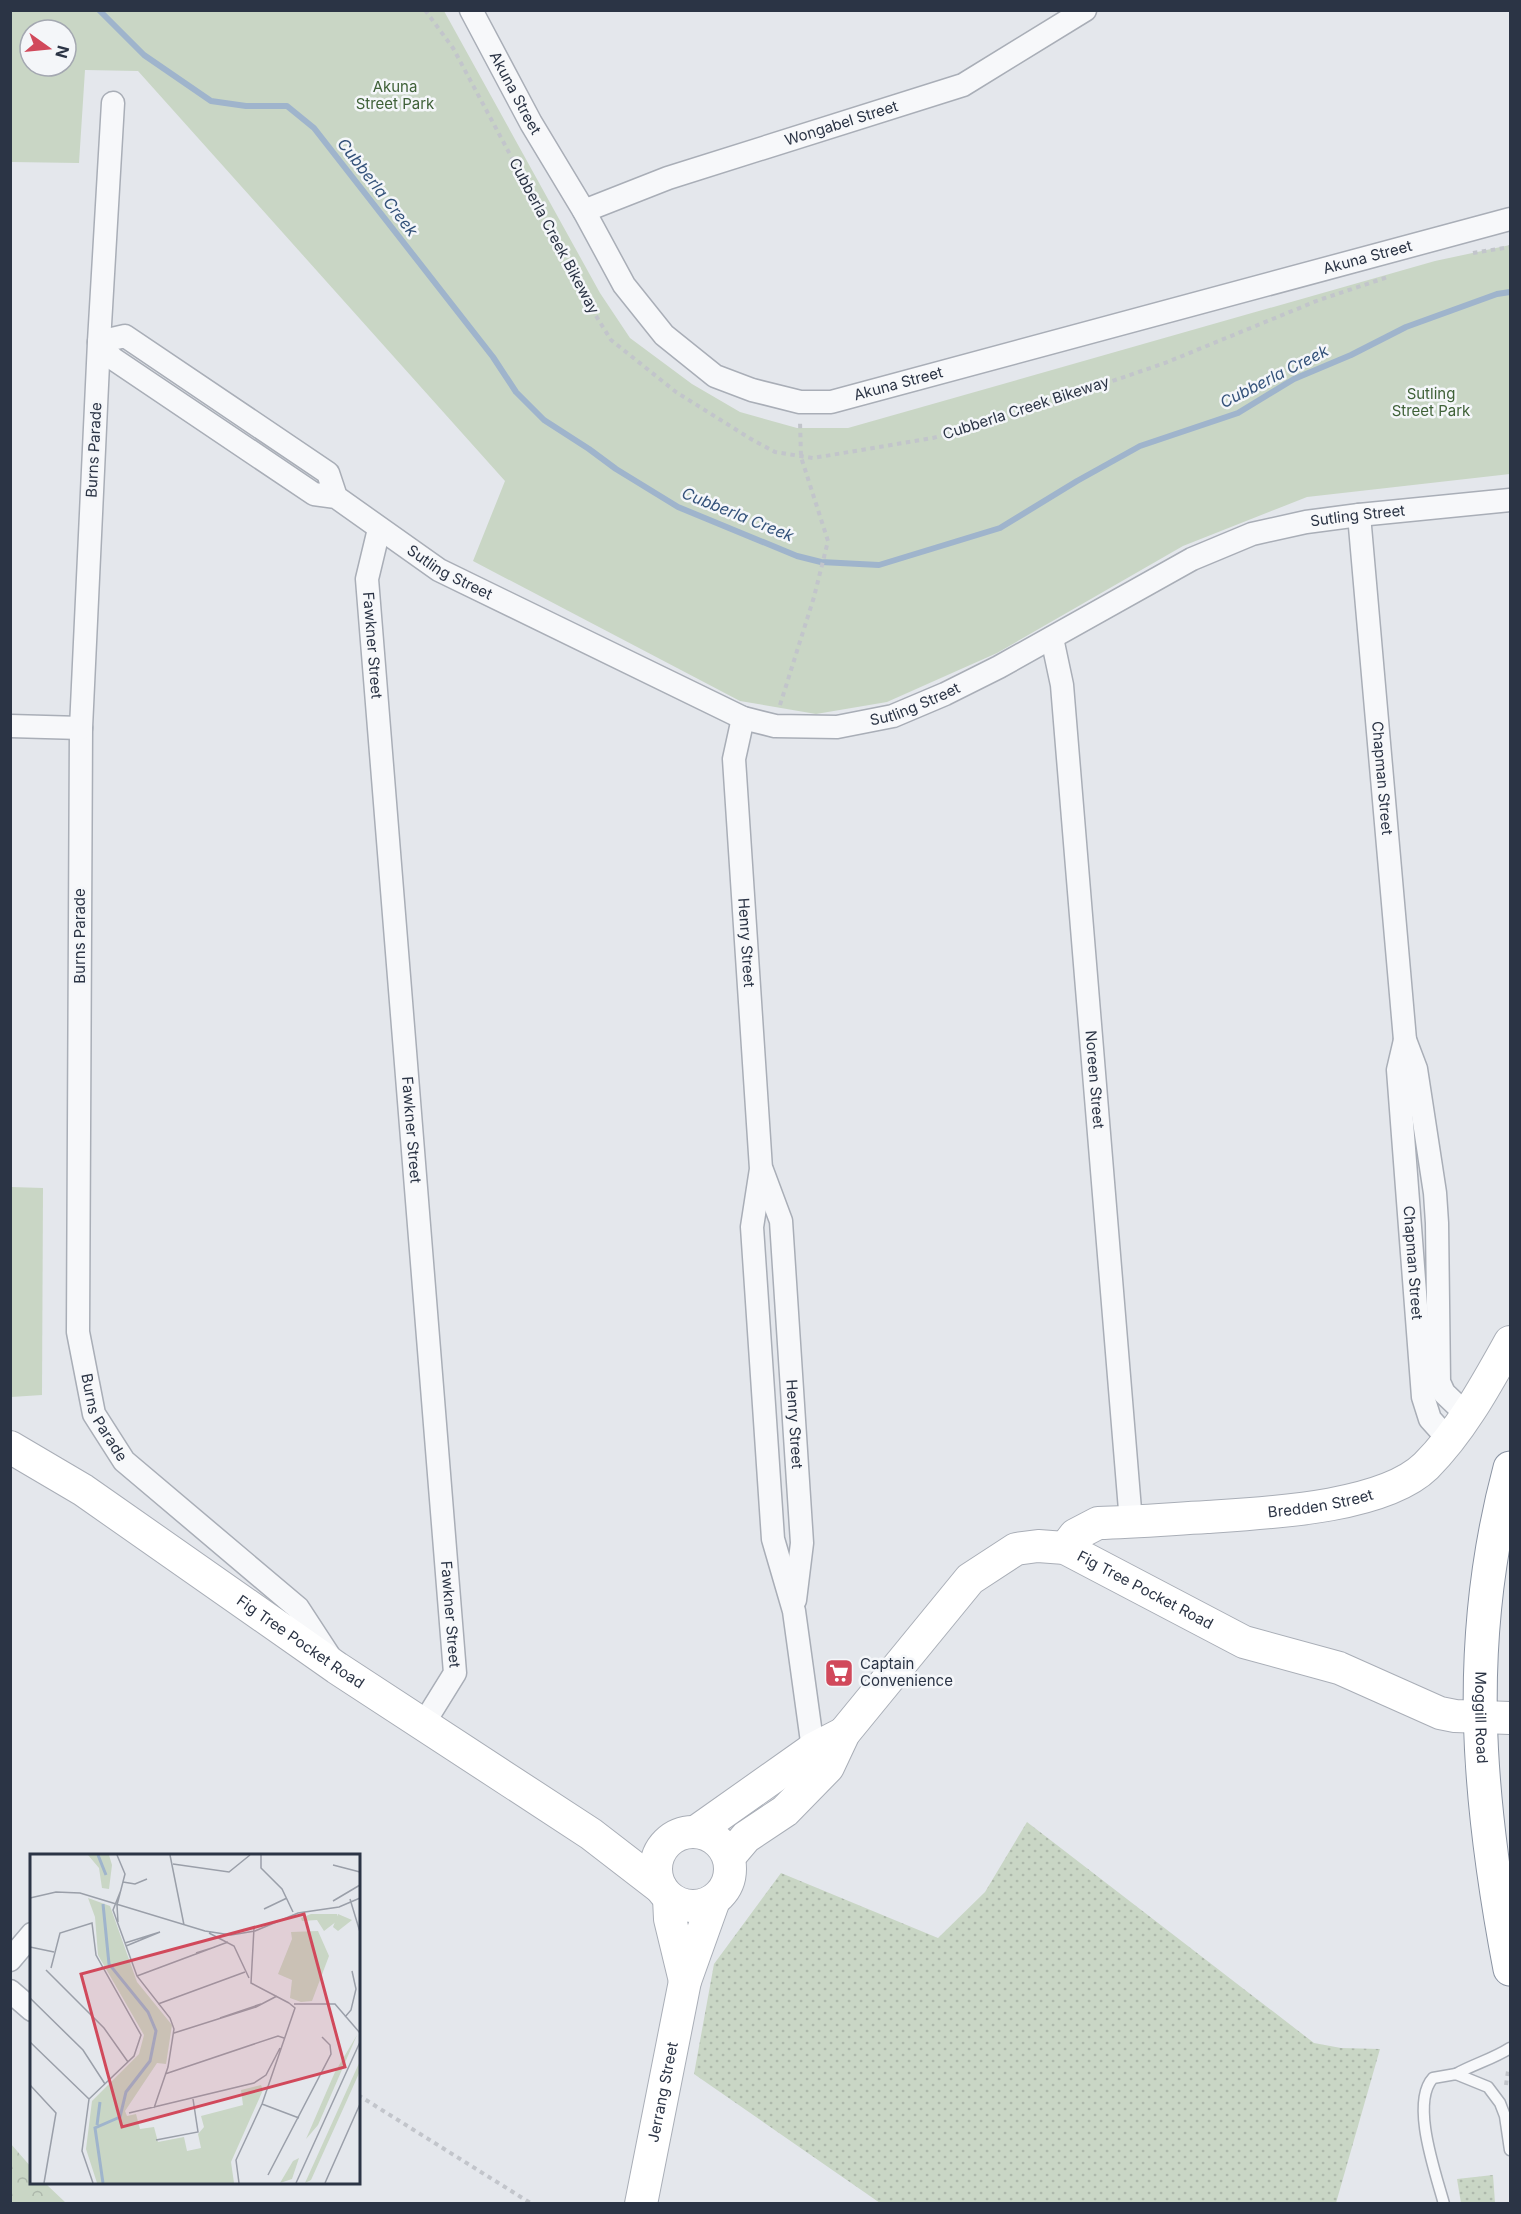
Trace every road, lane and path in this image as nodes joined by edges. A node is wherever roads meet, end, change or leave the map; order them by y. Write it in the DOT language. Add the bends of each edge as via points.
graph roads {
  1 [pos="425,10"];
  2 [pos="471,10"];
  3 [pos="1085,10"];
  4 [pos="113,103"];
  5 [pos="584,212"];
  6 [pos="1510,219"];
  7 [pos="1510,247"];
  8 [pos="1470,254"];
  9 [pos="1393,275"];
  10 [pos="99,342"];
  11 [pos="800,402"];
  12 [pos="801,458"];
  13 [pos="1510,500"];
  14 [pos="1359,515"];
  15 [pos="379,529"];
  16 [pos="1052,638"];
  17 [pos="743,718"];
  18 [pos="10,726"];
  19 [pos="775,726"];
  20 [pos="81,728"];
  21 [pos="1405,1040"];
  22 [pos="1510,1342"];
  23 [pos="1467,1415"];
  24 [pos="1449,1439"];
  25 [pos="10,1447"];
  26 [pos="1510,1468"];
  27 [pos="1131,1522"];
  28 [pos="1065,1548"];
  29 [pos="337,1668"];
  30 [pos="1495,1718"];
  31 [pos="424,1724"];
  32 [pos="821,1758"];
  33 [pos="591,1834"];
  34 [pos="686,1834"];
  35 [pos="729,1857"];
  36 [pos="665,1893"];
  37 [pos="714,1900"];
  38 [pos="30,1936"];
  39 [pos="10,1960"];
  40 [pos="1510,1969"];
  41 [pos="685,1981"];
  42 [pos="10,1991"];
  43 [pos="30,2008"];
  44 [pos="1510,2048"];
  45 [pos="1508,2072"];
  46 [pos="1456,2074"];
  47 [pos="1505,2085"];
  48 [pos="360,2097"];
  49 [pos="1510,2150"];
  50 [pos="532,2204"];
  51 [pos="641,2204"];
  52 [pos="1444,2204"];
  1 -- 12 [label="path, Cubberla Creek Bikeway" via="453,48 575,282 611,340 676,392 751,439 775,452"];
  2 -- 5 [label="street, Akuna Street"];
  3 -- 5 [label="street, Wongabel Street" via="963,85 668,178"];
  4 -- 10 [label="street, Burns Parade"];
  5 -- 11 [label="street, Akuna Street" via="624,285 664,335 715,376"];
  6 -- 11 [label="street, Akuna Street" via="831,402"];
  7 -- 8 [label="path"];
  9 -- 12 [label="path, Cubberla Creek Bikeway" via="1319,300 1165,363 1007,417 933,438"];
  10 -- 15 [label="street, Sutling Street" via="112,358 314,494 336,497"];
  10 -- 20 [label="street, Burns Parade"];
  11 -- 12 [label="path"];
  12 -- 19 [label="path" via="828,541"];
  13 -- 14 [label="street, Sutling Street"];
  14 -- 16 [label="street, Sutling Street" via="1252,534 1192,559"];
  14 -- 21 [label="street, Chapman Street"];
  15 -- 17 [label="street, Sutling Street" via="439,570"];
  15 -- 31 [label="street, Fawkner Street" via="368,579 455,1673"];
  16 -- 19 [label="street, Sutling Street" via="945,694 893,716 837,727"];
  16 -- 27 [label="street, Noreen Street" via="1062,685"];
  17 -- 19 [label="street, Sutling Street"];
  17 -- 32 [label="street, Henry Street" via="734,759 761,1168 781,1221 802,1544 794,1611"];
  18 -- 20 [label="street"];
  20 -- 29 [label="street, Burns Parade" via="78,1332 94,1414 124,1461 297,1608"];
  21 -- 23 [label="street, Chapman Street" via="1416,1069 1435,1193 1439,1382 1444,1393"];
  21 -- 24 [label="street, Chapman Street" via="1398,1070 1423,1397 1430,1419"];
  22 -- 23 [label="main road, Bredden Street"];
  23 -- 24 [label="main road, Bredden Street"];
  24 -- 27 [label="main road, Bredden Street" via="1425,1467 1398,1485 1373,1495 1284,1512"];
  25 -- 29 [label="main road, Fig Tree Pocket Road" via="83,1490"];
  26 -- 30 [label="highway, Moggill Road" via="1486,1592 1480,1661"];
  27 -- 28 [label="main road, Bredden Street" via="1098,1523 1075,1535"];
  28 -- 30 [label="main road, Fig Tree Pocket Road" via="1245,1642 1339,1668 1440,1713"];
  28 -- 32 [label="main road, Fig Tree Pocket Road" via="1017,1549 970,1580"];
  29 -- 31 [label="main road, Fig Tree Pocket Road"];
  30 -- 40 [label="highway, Moggill Road" via="1487,1822"];
  31 -- 33 [label="main road, Fig Tree Pocket Road"];
  32 -- 34 [label="main road, Fig Tree Pocket Road"];
  32 -- 35 [label="main road, Fig Tree Pocket Road" via="785,1810 746,1837"];
  33 -- 34 [label="main road, Fig Tree Pocket Road" via="640,1842"];
  33 -- 36 [label="main road, Fig Tree Pocket Road"];
  34 -- 35 [label="main road" via="717,1839"];
  34 -- 36 [label="main road" via="665,1844 659,1854 657,1877"];
  35 -- 37 [label="main road" via="729,1881"];
  36 -- 37 [label="main road" via="691,1907"];
  36 -- 41 [label="main road, Jerrang Street"];
  37 -- 41 [label="main road, Jerrang Street"];
  38 -- 39 [label="street"];
  41 -- 51 [label="main road, Jerrang Street"];
  42 -- 43 [label="street"];
  44 -- 46 [label="lane"];
  45 -- 47 [label="path"];
  46 -- 49 [label="lane" via="1494,2093 1505,2116"];
  46 -- 52 [label="lane" via="1437,2075 1425,2093 1425,2134"];
  48 -- 50 [label="path"];
}
